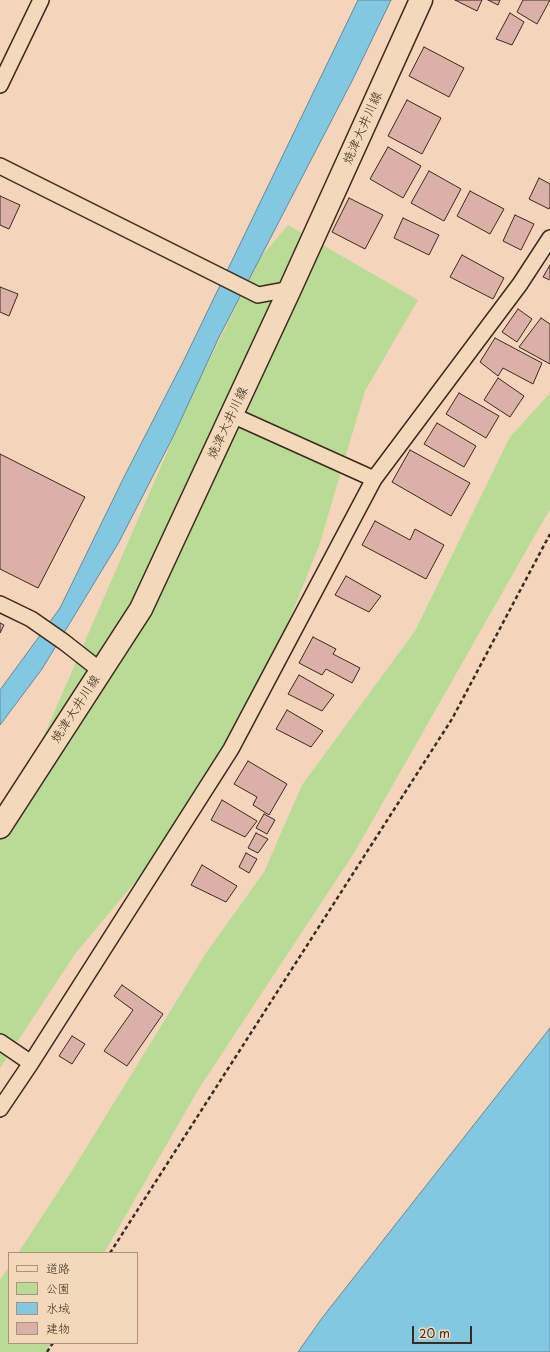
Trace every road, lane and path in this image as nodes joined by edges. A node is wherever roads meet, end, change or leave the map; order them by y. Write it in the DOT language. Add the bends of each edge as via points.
graph roads {
  1 [pos="42,0"];
  2 [pos="421,0"];
  3 [pos="0,85"];
  4 [pos="0,166"];
  5 [pos="550,238"];
  6 [pos="290,289"];
  7 [pos="232,415"];
  8 [pos="374,479"];
  9 [pos="550,534"];
  10 [pos="0,604"];
  11 [pos="101,670"];
  12 [pos="0,827"];
  13 [pos="0,1042"];
  14 [pos="31,1064"];
  15 [pos="0,1109"];
  16 [pos="111,1252"];
  1 -- 3 [label="street"];
  2 -- 6 [label="main road, 焼津大井川線"];
  4 -- 6 [label="street" via="258,295"];
  5 -- 8 [label="street" via="520,284"];
  6 -- 7 [label="main road, 焼津大井川線"];
  7 -- 8 [label="street"];
  7 -- 11 [label="main road, 焼津大井川線" via="141,609"];
  8 -- 14 [label="street" via="231,749"];
  9 -- 16 [label="path" via="452,719"];
  10 -- 11 [label="street" via="31,619"];
  11 -- 12 [label="main road, 焼津大井川線"];
  13 -- 14 [label="street"];
  14 -- 15 [label="street"];
}
